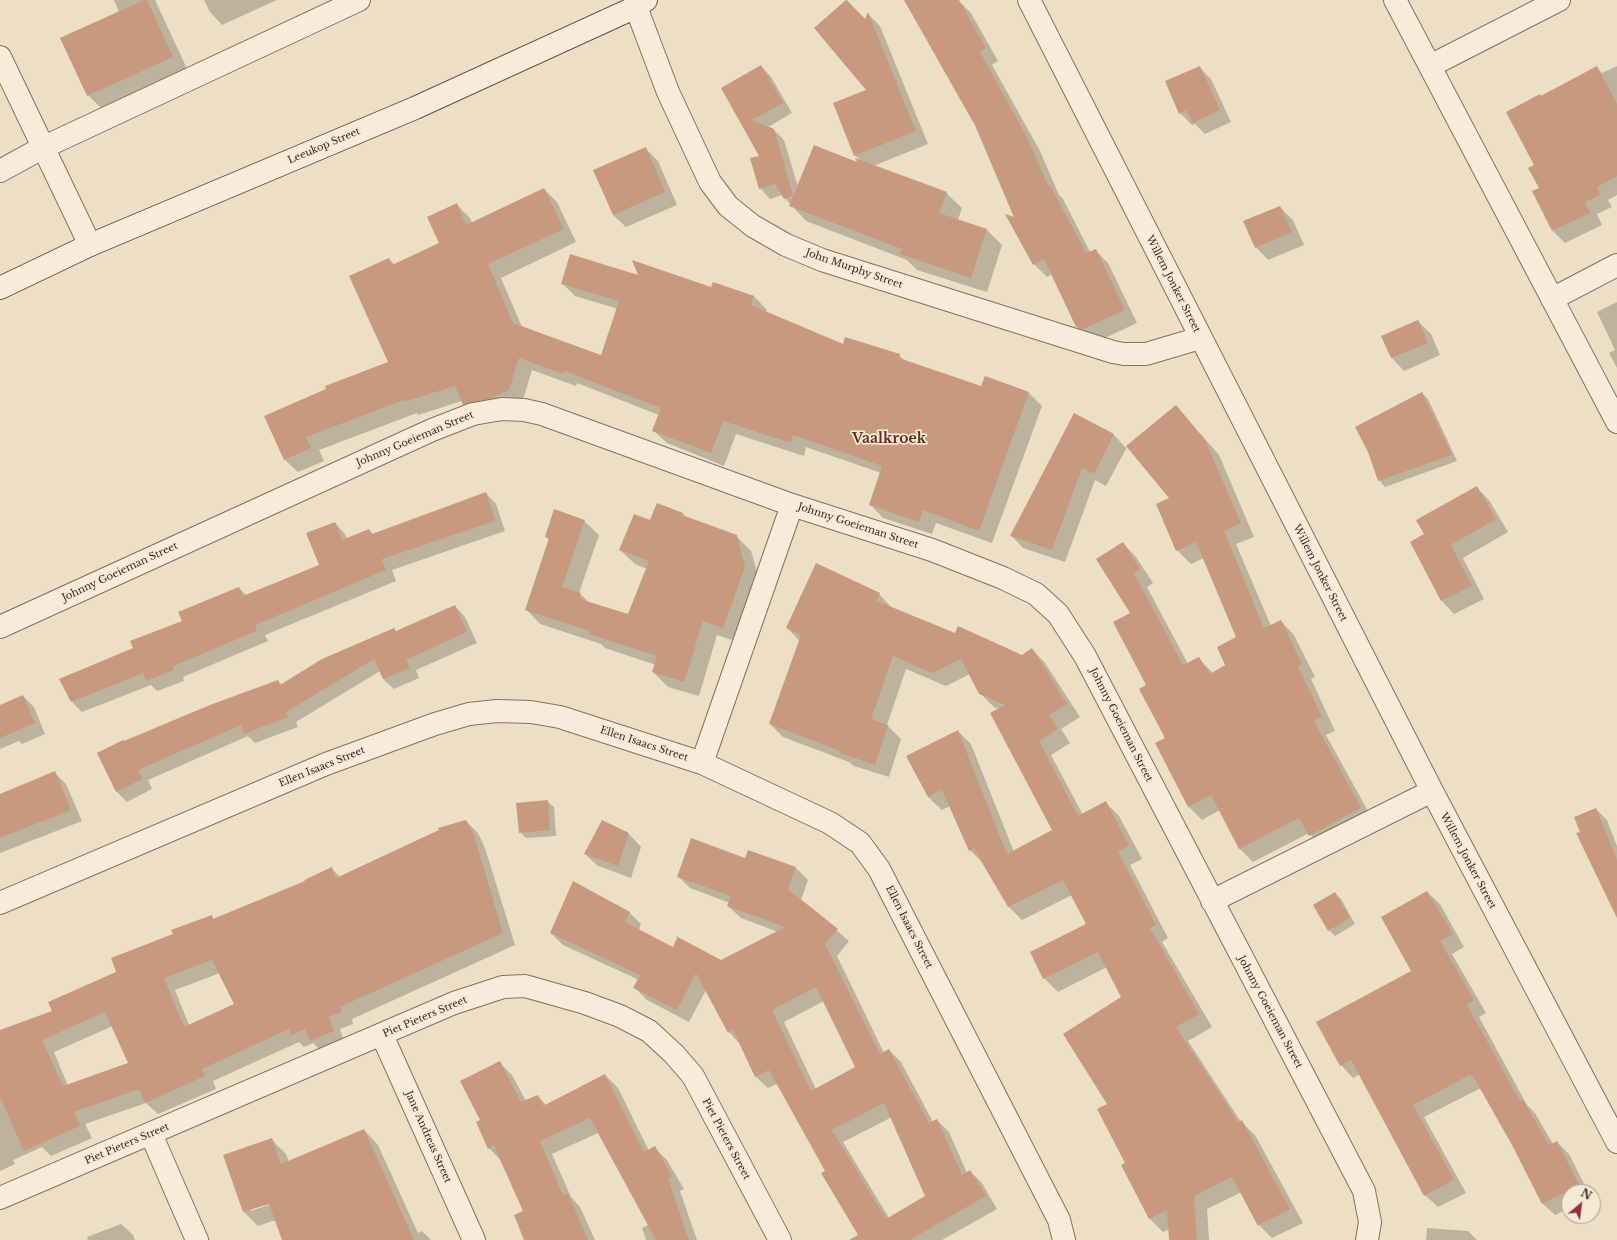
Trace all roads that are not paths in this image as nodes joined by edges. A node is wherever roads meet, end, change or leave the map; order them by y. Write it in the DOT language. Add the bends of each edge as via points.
graph roads {
  1 [pos="359,0"];
  2 [pos="1029,0"];
  3 [pos="1395,0"];
  4 [pos="1559,0"];
  5 [pos="641,3"];
  6 [pos="0,57"];
  7 [pos="1430,66"];
  8 [pos="42,148"];
  9 [pos="0,171"];
  10 [pos="90,245"];
  11 [pos="1617,265"];
  12 [pos="0,288"];
  13 [pos="1552,299"];
  14 [pos="1200,338"];
  15 [pos="1617,422"];
  16 [pos="792,505"];
  17 [pos="0,626"];
  18 [pos="702,763"];
  19 [pos="1432,791"];
  20 [pos="1212,901"];
  21 [pos="0,903"];
  22 [pos="382,1035"];
  23 [pos="151,1134"];
  24 [pos="1617,1142"];
  25 [pos="0,1198"];
  26 [pos="197,1240"];
  27 [pos="474,1240"];
  28 [pos="780,1240"];
  29 [pos="1064,1240"];
  30 [pos="1367,1240"];
  1 -- 8 [label="street"];
  2 -- 14 [label="street, Willem Jonker Street"];
  3 -- 7 [label="street"];
  4 -- 7 [label="street"];
  5 -- 10 [label="street, Leeukop Street" via="415,108"];
  5 -- 14 [label="street, John Murphy Street" via="668,92 710,182 728,206 753,226 822,260 1113,352 1146,354"];
  6 -- 8 [label="street"];
  7 -- 13 [label="street"];
  8 -- 9 [label="street"];
  8 -- 10 [label="street"];
  10 -- 12 [label="street, Leeukop Street"];
  11 -- 13 [label="street"];
  13 -- 15 [label="street"];
  14 -- 19 [label="street, Willem Jonker Street"];
  16 -- 17 [label="street, Johnny Goeieman Street" via="542,414 502,409 473,414 432,430"];
  16 -- 18 [label="street"];
  16 -- 20 [label="street, Johnny Goeieman Street" via="932,550 1003,578 1036,594 1058,614 1085,656"];
  18 -- 21 [label="street, Ellen Isaacs Street" via="560,717 497,710 469,714 326,764"];
  18 -- 29 [label="street, Ellen Isaacs Street" via="830,823 860,843 870,855 1059,1220"];
  19 -- 20 [label="street"];
  19 -- 24 [label="street, Willem Jonker Street"];
  20 -- 30 [label="street, Johnny Goeieman Street" via="1364,1191 1370,1222"];
  22 -- 23 [label="street, Piet Pieters Street"];
  22 -- 27 [label="street, Jane Andreas Street"];
  22 -- 28 [label="street, Piet Pieters Street" via="454,1003 503,988 525,986 620,1016 649,1031 693,1076"];
  23 -- 25 [label="street, Piet Pieters Street"];
  23 -- 26 [label="street"];
}
